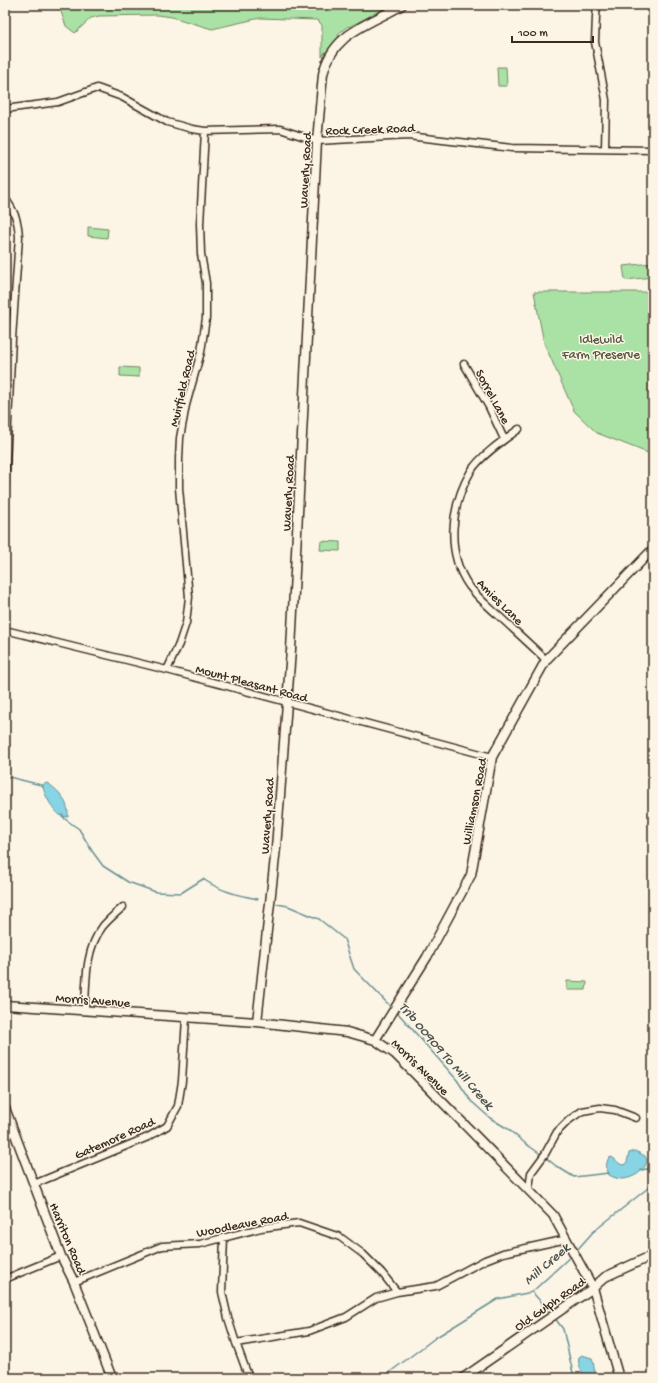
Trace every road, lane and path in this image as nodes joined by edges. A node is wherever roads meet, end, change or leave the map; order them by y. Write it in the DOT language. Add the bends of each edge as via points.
graph roads {
  1 [pos="402,5"];
  2 [pos="598,5"];
  3 [pos="5,109"];
  4 [pos="205,131"];
  5 [pos="317,141"];
  6 [pos="605,150"];
  7 [pos="653,150"];
  8 [pos="5,198"];
  9 [pos="464,364"];
  10 [pos="519,430"];
  11 [pos="504,439"];
  12 [pos="5,486"];
  13 [pos="653,549"];
  14 [pos="5,630"];
  15 [pos="546,660"];
  16 [pos="166,670"];
  17 [pos="286,703"];
  18 [pos="492,757"];
  19 [pos="123,907"];
  20 [pos="5,1005"];
  21 [pos="85,1010"];
  22 [pos="186,1018"];
  23 [pos="257,1022"];
  24 [pos="375,1040"];
  25 [pos="5,1108"];
  26 [pos="636,1118"];
  27 [pos="34,1184"];
  28 [pos="528,1190"];
  29 [pos="224,1237"];
  30 [pos="567,1239"];
  31 [pos="653,1255"];
  32 [pos="61,1256"];
  33 [pos="5,1279"];
  34 [pos="74,1282"];
  35 [pos="593,1288"];
  36 [pos="397,1292"];
  37 [pos="236,1343"];
  38 [pos="112,1378"];
  39 [pos="249,1378"];
  40 [pos="463,1378"];
  41 [pos="619,1378"];
  1 -- 5 [label="street, Waverly Road" via="356,29 331,53 323,74"];
  2 -- 6 [label="street" via="596,42 606,100"];
  3 -- 4 [label="street, Rock Creek Road" via="58,102 97,88 122,97 167,122"];
  4 -- 5 [label="street, Rock Creek Road" via="280,129"];
  4 -- 16 [label="street, Muirfield Road" via="200,224 201,254 206,283 206,323 201,352 186,405 179,459 179,488 189,597 186,623"];
  5 -- 6 [label="street, Rock Creek Road" via="408,136 512,148"];
  5 -- 17 [label="street, Waverly Road" via="291,650"];
  6 -- 7 [label="street, Rock Creek Road"];
  8 -- 12 [label="street" via="15,213 19,237"];
  9 -- 11 [label="street, Sorrel Lane"];
  10 -- 11 [label="street, Amies Lane"];
  11 -- 15 [label="street, Amies Lane" via="472,470 465,484 457,502 454,549 456,559 473,591"];
  13 -- 15 [label="street, Williamson Road"];
  14 -- 16 [label="street, Mount Pleasant Road"];
  15 -- 18 [label="street, Williamson Road"];
  16 -- 17 [label="street, Mount Pleasant Road"];
  17 -- 18 [label="street, Mount Pleasant Road"];
  17 -- 23 [label="street, Waverly Road" via="276,848"];
  18 -- 24 [label="street, Williamson Road" via="471,875 426,957"];
  19 -- 21 [label="street" via="102,927 91,952 87,968"];
  20 -- 21 [label="street, Morris Avenue"];
  21 -- 22 [label="street, Morris Avenue"];
  22 -- 23 [label="street, Morris Avenue"];
  22 -- 27 [label="street, Gatemore Road" via="178,1106 166,1126 148,1137"];
  23 -- 24 [label="street, Morris Avenue" via="347,1032"];
  24 -- 28 [label="street, Morris Avenue" via="395,1054"];
  25 -- 27 [label="street, Harriton Road"];
  26 -- 28 [label="street" via="615,1110 600,1108 582,1111 557,1132 530,1172"];
  27 -- 32 [label="street, Harriton Road"];
  28 -- 30 [label="street, Morris Avenue" via="553,1215"];
  29 -- 34 [label="street, Woodleave Road" via="200,1244 162,1246"];
  29 -- 36 [label="street, Woodleave Road" via="261,1228 299,1224 340,1237 363,1254"];
  29 -- 37 [label="street" via="222,1292"];
  30 -- 35 [label="street, Morris Avenue"];
  30 -- 36 [label="street" via="503,1253 436,1286"];
  31 -- 35 [label="street, Old Gulph Road" via="605,1277"];
  32 -- 33 [label="street"];
  32 -- 34 [label="street, Harriton Road"];
  34 -- 38 [label="street, Harriton Road"];
  35 -- 40 [label="street, Old Gulph Road"];
  35 -- 41 [label="street, Morris Avenue"];
  36 -- 37 [label="street" via="376,1298 346,1317 309,1331"];
  37 -- 39 [label="street"];
}
